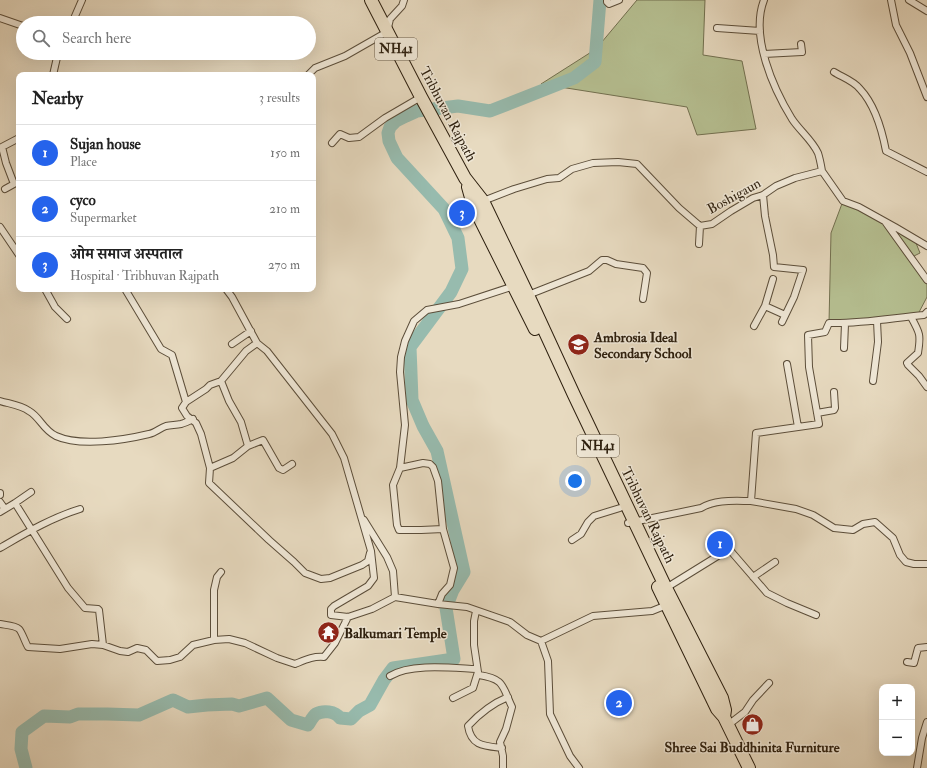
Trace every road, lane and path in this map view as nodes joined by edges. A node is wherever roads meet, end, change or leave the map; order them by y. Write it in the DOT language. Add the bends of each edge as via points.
graph roads {
  1 [pos="82,0"];
  2 [pos="371,0"];
  3 [pos="404,0"];
  4 [pos="607,0"];
  5 [pos="619,0"];
  6 [pos="764,0"];
  7 [pos="891,0"];
  8 [pos="909,0"];
  9 [pos="927,11"];
  10 [pos="75,16"];
  11 [pos="0,18"];
  12 [pos="16,24"];
  13 [pos="717,28"];
  14 [pos="760,31"];
  15 [pos="387,32"];
  16 [pos="801,44"];
  17 [pos="764,54"];
  18 [pos="56,60"];
  19 [pos="54,72"];
  20 [pos="311,72"];
  21 [pos="834,72"];
  22 [pos="421,97"];
  23 [pos="927,97"];
  24 [pos="16,140"];
  25 [pos="332,143"];
  26 [pos="1,147"];
  27 [pos="822,171"];
  28 [pos="927,172"];
  29 [pos="465,178"];
  30 [pos="5,189"];
  31 [pos="763,195"];
  32 [pos="483,201"];
  33 [pos="885,222"];
  34 [pos="700,226"];
  35 [pos="0,227"];
  36 [pos="699,244"];
  37 [pos="927,246"];
  38 [pos="16,251"];
  39 [pos="773,278"];
  40 [pos="927,280"];
  41 [pos="514,286"];
  42 [pos="47,292"];
  43 [pos="126,292"];
  44 [pos="228,292"];
  45 [pos="528,295"];
  46 [pos="643,299"];
  47 [pos="765,306"];
  48 [pos="927,312"];
  49 [pos="786,315"];
  50 [pos="911,317"];
  51 [pos="68,320"];
  52 [pos="877,321"];
  53 [pos="782,322"];
  54 [pos="844,324"];
  55 [pos="754,326"];
  56 [pos="251,332"];
  57 [pos="257,343"];
  58 [pos="232,344"];
  59 [pos="844,348"];
  60 [pos="555,363"];
  61 [pos="787,364"];
  62 [pos="221,381"];
  63 [pos="874,382"];
  64 [pos="927,387"];
  65 [pos="834,392"];
  66 [pos="0,401"];
  67 [pos="186,402"];
  68 [pos="817,413"];
  69 [pos="193,419"];
  70 [pos="798,427"];
  71 [pos="248,446"];
  72 [pos="292,464"];
  73 [pos="210,468"];
  74 [pos="400,468"];
  75 [pos="31,492"];
  76 [pos="752,501"];
  77 [pos="0,502"];
  78 [pos="15,503"];
  79 [pos="620,508"];
  80 [pos="80,509"];
  81 [pos="3,511"];
  82 [pos="362,518"];
  83 [pos="631,522"];
  84 [pos="32,529"];
  85 [pos="443,529"];
  86 [pos="572,540"];
  87 [pos="0,548"];
  88 [pos="371,551"];
  89 [pos="775,562"];
  90 [pos="927,564"];
  91 [pos="220,572"];
  92 [pos="753,577"];
  93 [pos="666,588"];
  94 [pos="394,597"];
  95 [pos="669,603"];
  96 [pos="438,604"];
  97 [pos="476,611"];
  98 [pos="816,615"];
  99 [pos="348,618"];
  100 [pos="0,624"];
  101 [pos="214,640"];
  102 [pos="541,641"];
  103 [pos="103,645"];
  104 [pos="927,647"];
  105 [pos="907,662"];
  106 [pos="477,670"];
  107 [pos="390,676"];
  108 [pos="769,683"];
  109 [pos="508,697"];
  110 [pos="452,698"];
  111 [pos="726,721"];
  112 [pos="927,726"];
  113 [pos="502,748"];
  114 [pos="503,768"];
  115 [pos="578,768"];
  116 [pos="749,768"];
  117 [pos="917,768"];
  1 -- 10 [label="street"];
  2 -- 15 [label="highway, Tribhuvan Rajpath / NH41"];
  3 -- 15 [label="street" via="390,19"];
  4 -- 5 [label="street" via="609,4"];
  6 -- 14 [label="street"];
  7 -- 23 [label="street" via="896,24"];
  8 -- 9 [label="street"];
  11 -- 12 [label="street"];
  13 -- 14 [label="street"];
  14 -- 17 [label="street"];
  15 -- 20 [label="street"];
  15 -- 22 [label="highway, Tribhuvan Rajpath / NH41"];
  16 -- 17 [label="street" via="802,52"];
  17 -- 27 [label="street" via="768,72 779,96 793,120 812,143"];
  18 -- 19 [label="street"];
  21 -- 28 [label="street" via="860,88 871,105 883,134 886,151"];
  22 -- 25 [label="street" via="359,137 349,138 340,134"];
  22 -- 29 [label="highway, Tribhuvan Rajpath / NH41"];
  24 -- 26 [label="street"];
  26 -- 30 [label="street" via="14,184"];
  27 -- 31 [label="street, Boshigaun" via="788,180"];
  27 -- 33 [label="street" via="843,201"];
  29 -- 32 [label="highway, Tribhuvan Rajpath / NH41"];
  29 -- 41 [label="highway, Tribhuvan Rajpath / NH41" via="473,204"];
  31 -- 34 [label="street, Boshigaun" via="753,198 712,224"];
  31 -- 49 [label="street" via="774,267 803,270"];
  32 -- 34 [label="street, Boshigaun" via="547,179 559,178 572,169 593,163 637,164"];
  32 -- 45 [label="highway, Tribhuvan Rajpath / NH41"];
  33 -- 37 [label="street"];
  33 -- 40 [label="street"];
  34 -- 36 [label="street"];
  35 -- 38 [label="street"];
  39 -- 47 [label="street"];
  41 -- 60 [label="highway, Tribhuvan Rajpath / NH41"];
  41 -- 74 [label="street" via="458,304 427,310 414,321 401,357 405,425"];
  42 -- 51 [label="street" via="55,307"];
  43 -- 67 [label="street" via="161,349 172,355"];
  44 -- 56 [label="street"];
  45 -- 46 [label="street" via="589,271 602,260 608,260 616,264 643,268 647,274"];
  45 -- 60 [label="highway, Tribhuvan Rajpath / NH41"];
  47 -- 49 [label="street"];
  47 -- 55 [label="street"];
  48 -- 50 [label="street"];
  49 -- 53 [label="street"];
  50 -- 52 [label="street"];
  50 -- 64 [label="street" via="920,333 920,339 918,353 907,363"];
  52 -- 54 [label="street"];
  52 -- 63 [label="street" via="878,342"];
  54 -- 59 [label="street"];
  54 -- 68 [label="street" via="829,323 825,332 808,335 809,367"];
  56 -- 57 [label="street"];
  56 -- 58 [label="street"];
  57 -- 62 [label="street" via="246,351"];
  57 -- 82 [label="street" via="267,351 332,434 344,458"];
  60 -- 79 [label="highway, Tribhuvan Rajpath / NH41"];
  60 -- 83 [label="highway, Tribhuvan Rajpath / NH41" via="577,402"];
  61 -- 70 [label="street"];
  62 -- 67 [label="street" via="210,385"];
  62 -- 71 [label="street" via="228,401 241,422"];
  65 -- 68 [label="street" via="834,410"];
  66 -- 69 [label="street" via="30,411 48,432 66,440 76,441 121,440 150,434"];
  67 -- 69 [label="street" via="182,408 187,416"];
  68 -- 70 [label="street" via="819,424"];
  69 -- 73 [label="street" via="201,434"];
  70 -- 76 [label="street" via="756,433"];
  71 -- 72 [label="street" via="263,440 279,468 283,470"];
  71 -- 73 [label="street" via="233,458"];
  73 -- 88 [label="street" via="209,483 305,573 321,579 330,578 362,566 368,561"];
  74 -- 85 [label="street" via="423,463 433,467 438,480"];
  74 -- 85 [label="street" via="393,485 399,530"];
  75 -- 78 [label="street"];
  76 -- 83 [label="street" via="708,504 701,508"];
  76 -- 90 [label="street" via="796,509 813,515 834,528 853,530 875,522 893,538 906,562"];
  77 -- 81 [label="street"];
  78 -- 81 [label="street"];
  78 -- 84 [label="street"];
  79 -- 83 [label="highway, Tribhuvan Rajpath / NH41"];
  79 -- 86 [label="street" via="594,516 581,534"];
  80 -- 84 [label="street"];
  82 -- 88 [label="street"];
  82 -- 94 [label="street" via="393,571"];
  83 -- 93 [label="highway, Tribhuvan Rajpath / NH41"];
  83 -- 95 [label="highway, Tribhuvan Rajpath / NH41"];
  84 -- 87 [label="street"];
  84 -- 103 [label="street" via="68,588 85,608 99,610"];
  85 -- 96 [label="street" via="454,568 450,585"];
  88 -- 99 [label="street" via="374,578 368,586 331,609 331,615"];
  89 -- 92 [label="street"];
  91 -- 101 [label="street" via="214,590"];
  92 -- 93 [label="street" via="729,549"];
  92 -- 98 [label="street" via="767,593"];
  93 -- 95 [label="highway, Tribhuvan Rajpath / NH41"];
  94 -- 96 [label="street"];
  94 -- 99 [label="street"];
  95 -- 102 [label="street" via="652,612 593,616"];
  95 -- 111 [label="highway, Tribhuvan Rajpath / NH41" via="717,709"];
  96 -- 97 [label="street" via="467,607"];
  97 -- 102 [label="street" via="510,622"];
  97 -- 106 [label="street" via="474,633"];
  99 -- 101 [label="street" via="335,643 324,657 318,656 295,664 245,643 229,639"];
  100 -- 103 [label="street" via="19,629 28,647 60,650 92,644"];
  101 -- 103 [label="street" via="193,645 180,657 157,661 146,650 137,648 128,652"];
  102 -- 115 [label="street" via="548,661 550,714"];
  104 -- 105 [label="street" via="918,648 914,664"];
  106 -- 107 [label="street" via="424,668"];
  106 -- 109 [label="street" via="479,675 496,679 501,683"];
  106 -- 110 [label="street" via="473,688"];
  108 -- 111 [label="street" via="745,712"];
  109 -- 113 [label="street" via="512,707 500,742"];
  109 -- 113 [label="street" via="482,711 468,726 469,735 476,743 486,747"];
  111 -- 116 [label="highway, Tribhuvan Rajpath / NH41"];
  112 -- 117 [label="street" via="922,738"];
  113 -- 114 [label="street"];
}
